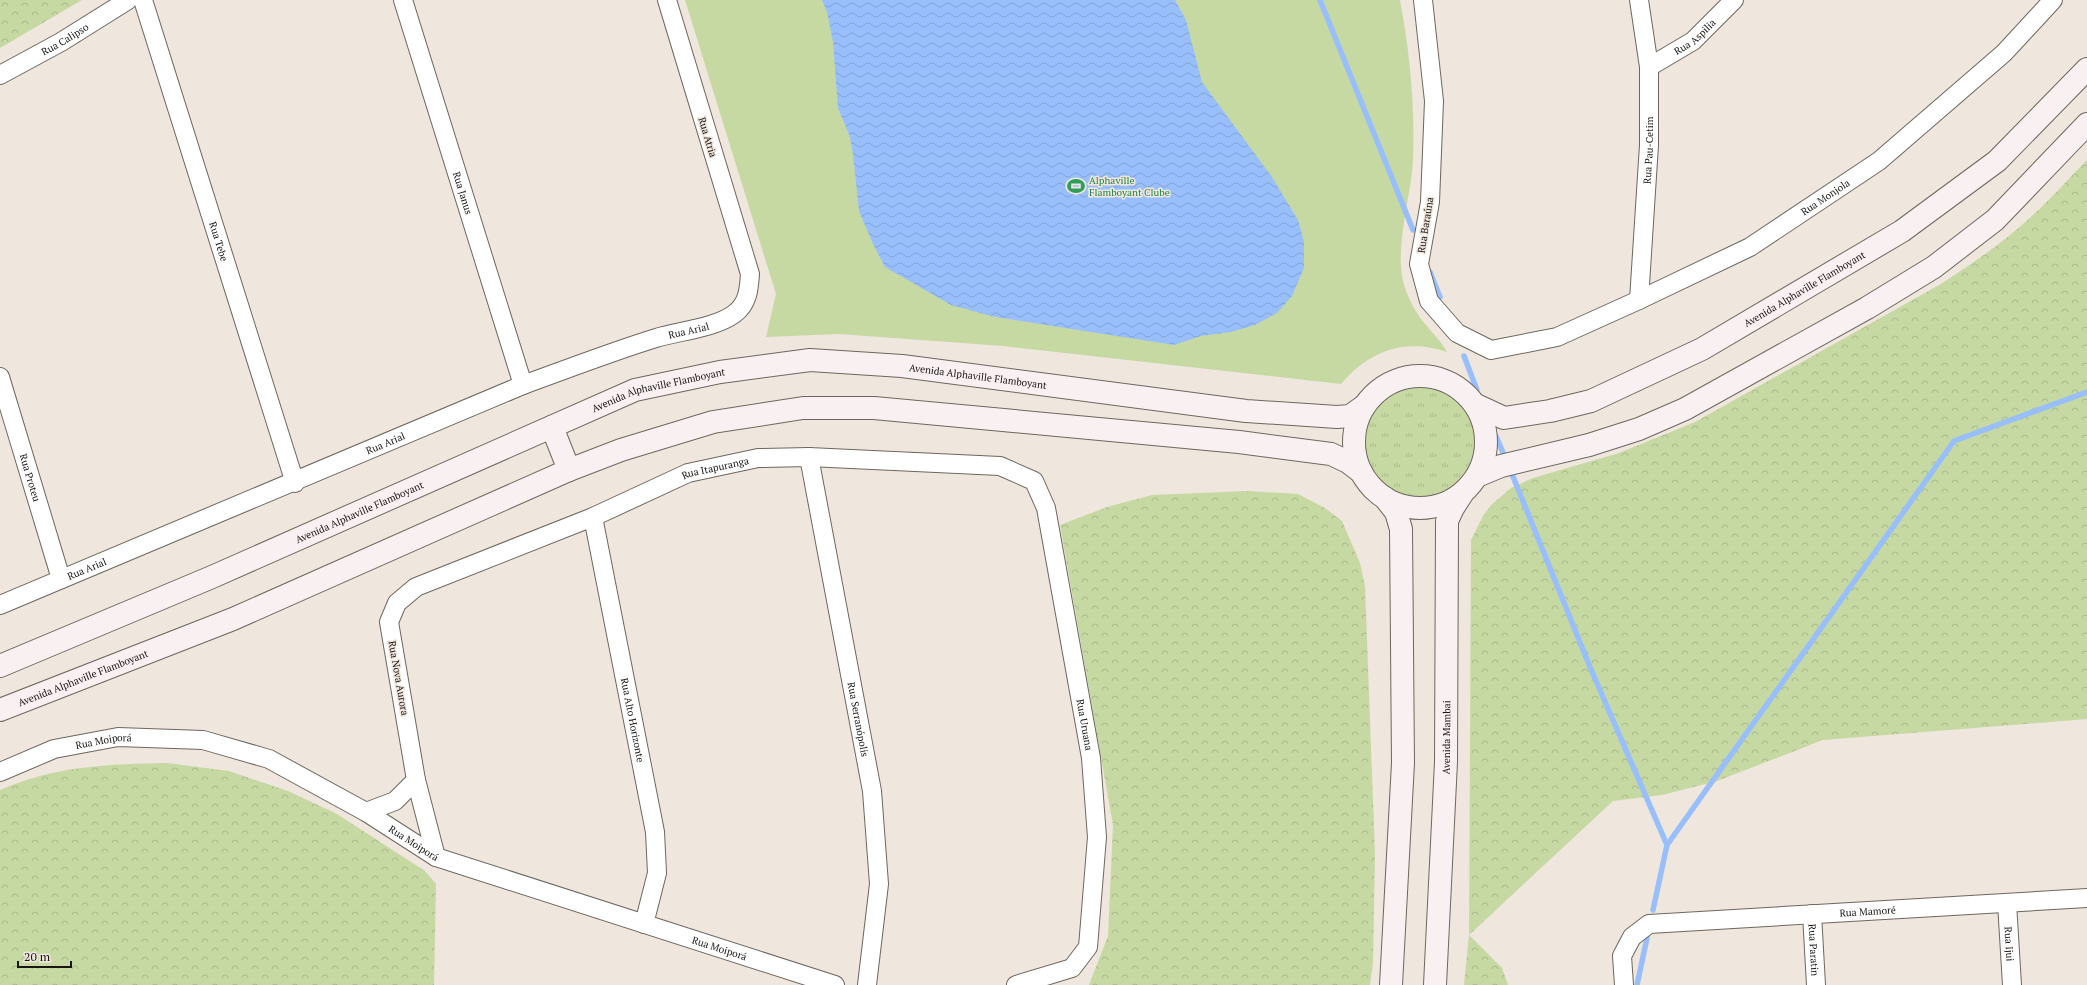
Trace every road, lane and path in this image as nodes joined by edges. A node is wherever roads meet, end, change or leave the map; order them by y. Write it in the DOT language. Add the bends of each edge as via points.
graph roads {
  1 [pos="128,0"];
  2 [pos="143,0"];
  3 [pos="403,0"];
  4 [pos="667,0"];
  5 [pos="1423,0"];
  6 [pos="1639,0"];
  7 [pos="1734,0"];
  8 [pos="2053,0"];
  9 [pos="1649,67"];
  10 [pos="2087,70"];
  11 [pos="0,75"];
  12 [pos="2087,124"];
  13 [pos="750,274"];
  14 [pos="1639,300"];
  15 [pos="1557,337"];
  16 [pos="0,377"];
  17 [pos="523,385"];
  18 [pos="1476,405"];
  19 [pos="1364,406"];
  20 [pos="552,426"];
  21 [pos="809,457"];
  22 [pos="569,470"];
  23 [pos="1361,472"];
  24 [pos="1477,476"];
  25 [pos="1034,481"];
  26 [pos="294,483"];
  27 [pos="1462,494"];
  28 [pos="1386,498"];
  29 [pos="593,517"];
  30 [pos="61,579"];
  31 [pos="416,587"];
  32 [pos="0,606"];
  33 [pos="0,666"];
  34 [pos="0,710"];
  35 [pos="0,772"];
  36 [pos="416,780"];
  37 [pos="366,812"];
  38 [pos="436,856"];
  39 [pos="2087,898"];
  40 [pos="2007,903"];
  41 [pos="1812,914"];
  42 [pos="644,924"];
  43 [pos="835,985"];
  44 [pos="867,985"];
  45 [pos="1016,985"];
  46 [pos="1391,985"];
  47 [pos="1435,985"];
  48 [pos="1624,985"];
  49 [pos="1816,985"];
  50 [pos="2012,985"];
  1 -- 11 [label="street, Rua Calipso" via="61,42"];
  2 -- 26 [label="street, Rua Tebe"];
  3 -- 17 [label="street, Rua Janus"];
  4 -- 13 [label="street, Rua Atria"];
  5 -- 15 [label="street, Rua Baraúna" via="1434,101 1430,202 1419,264 1429,301 1457,333 1492,350"];
  6 -- 9 [label="street, Rua Pau-Cetim"];
  7 -- 9 [label="street, Rua Aspilia" via="1693,40"];
  8 -- 14 [label="street, Rua Monjola" via="2004,53 1879,161 1750,247"];
  9 -- 14 [label="street, Rua Pau-Cetim" via="1649,144"];
  10 -- 18 [label="street, Avenida Alphaville Flamboyant" via="1996,161 1902,231 1702,349 1591,401 1564,408 1504,418"];
  12 -- 24 [label="street" via="1995,220 1934,267 1867,308 1685,409 1639,429 1589,445 1501,466"];
  13 -- 17 [label="street, Rua Arial" via="749,291 743,306 734,315 719,322 601,356"];
  14 -- 15 [label="street, Rua Monjola"];
  16 -- 30 [label="street, Rua Proteu"];
  17 -- 26 [label="street, Rua Arial"];
  18 -- 19 [label="street" via="1460,388 1440,378 1421,376 1400,379 1380,389"];
  18 -- 24 [label="street" via="1485,427 1486,455"];
  19 -- 20 [label="street, Avenida Alphaville Flamboyant" via="1350,416 1246,411 902,366 810,360 720,372 634,390"];
  19 -- 23 [label="street" via="1355,427 1354,450"];
  20 -- 22 [label="street"];
  20 -- 33 [label="street, Avenida Alphaville Flamboyant"];
  21 -- 25 [label="street, Rua Itapuranga" via="1000,466"];
  21 -- 29 [label="street, Rua Itapuranga" via="758,458 688,473"];
  21 -- 44 [label="street, Rua Serranópolis" via="872,791 879,884"];
  22 -- 23 [label="street, Avenida Alphaville Flamboyant" via="621,450 713,422 803,408 874,408 1239,442 1332,454"];
  22 -- 34 [label="street, Avenida Alphaville Flamboyant" via="233,619"];
  23 -- 28 [label="street" via="1374,491"];
  24 -- 27 [label="street"];
  25 -- 45 [label="street, Rua Uruana" via="1046,508 1058,570 1091,758 1098,837 1088,947 1072,968"];
  26 -- 30 [label="street, Rua Arial"];
  27 -- 28 [label="street" via="1442,505 1419,509 1394,504"];
  27 -- 47 [label="street, Avenida Mambai" via="1447,521 1446,762"];
  28 -- 46 [label="street" via="1396,512 1402,529 1403,763"];
  29 -- 31 [label="street, Rua Itapuranga"];
  29 -- 42 [label="street, Rua Alto Horizonte" via="655,832 657,873"];
  30 -- 32 [label="street, Rua Arial"];
  31 -- 36 [label="street, Rua Nova Aurora" via="397,603 389,622"];
  35 -- 37 [label="street, Rua Moiporá" via="54,749 118,737 203,740 269,759"];
  36 -- 37 [label="street" via="395,801"];
  36 -- 38 [label="street, Rua Nova Aurora"];
  37 -- 38 [label="street, Rua Moiporá"];
  38 -- 42 [label="street, Rua Moiporá"];
  39 -- 40 [label="street, Rua Mamoré"];
  40 -- 41 [label="street, Rua Mamoré"];
  40 -- 50 [label="street, Rua Ijui"];
  41 -- 48 [label="street, Rua Mamoré" via="1649,924 1632,937 1622,956"];
  41 -- 49 [label="street, Rua Paratin"];
  42 -- 43 [label="street, Rua Moiporá"];
}
